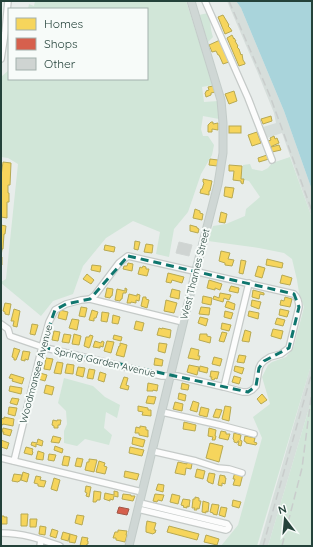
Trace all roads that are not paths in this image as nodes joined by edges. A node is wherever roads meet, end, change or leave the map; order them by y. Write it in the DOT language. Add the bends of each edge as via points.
graph roads {
  1 [pos="8,1"];
  2 [pos="191,1"];
  3 [pos="206,1"];
  4 [pos="3,33"];
  5 [pos="1,60"];
  6 [pos="272,160"];
  7 [pos="196,271"];
  8 [pos="249,283"];
  9 [pos="90,299"];
  10 [pos="183,322"];
  11 [pos="1,324"];
  12 [pos="42,347"];
  13 [pos="170,376"];
  14 [pos="224,386"];
  15 [pos="162,412"];
  16 [pos="254,434"];
  17 [pos="152,451"];
  18 [pos="1,458"];
  19 [pos="14,461"];
  20 [pos="242,473"];
  21 [pos="142,492"];
  22 [pos="139,506"];
  23 [pos="229,528"];
  24 [pos="1,533"];
  25 [pos="41,543"];
  26 [pos="60,546"];
  27 [pos="129,546"];
  1 -- 4 [label="street"];
  2 -- 7 [label="main road, West Thames Street" via="221,98 223,129 220,174"];
  3 -- 6 [label="street"];
  4 -- 5 [label="street"];
  7 -- 8 [label="street"];
  7 -- 9 [label="street" via="128,256 119,263"];
  7 -- 10 [label="main road, West Thames Street"];
  8 -- 14 [label="street"];
  8 -- 14 [label="street, Spring Garden Avenue" via="294,294 298,297 299,307 289,348 264,361 259,368 256,386 248,392"];
  9 -- 10 [label="street"];
  9 -- 12 [label="street, Woodmansee Avenue" via="66,304 55,310"];
  10 -- 13 [label="main road, West Thames Street"];
  11 -- 12 [label="street, Spring Garden Avenue" via="8,329 10,336"];
  12 -- 13 [label="street, Spring Garden Avenue"];
  12 -- 19 [label="street, Woodmansee Avenue"];
  13 -- 14 [label="street, Spring Garden Avenue"];
  13 -- 15 [label="main road, West Thames Street"];
  15 -- 16 [label="street"];
  15 -- 17 [label="main road, West Thames Street"];
  17 -- 20 [label="street"];
  17 -- 21 [label="main road, West Thames Street"];
  18 -- 19 [label="street"];
  19 -- 21 [label="street"];
  21 -- 22 [label="main road, West Thames Street"];
  22 -- 23 [label="street" via="227,524"];
  22 -- 27 [label="main road, West Thames Street"];
  24 -- 25 [label="street" via="21,534"];
  25 -- 26 [label="street"];
}
